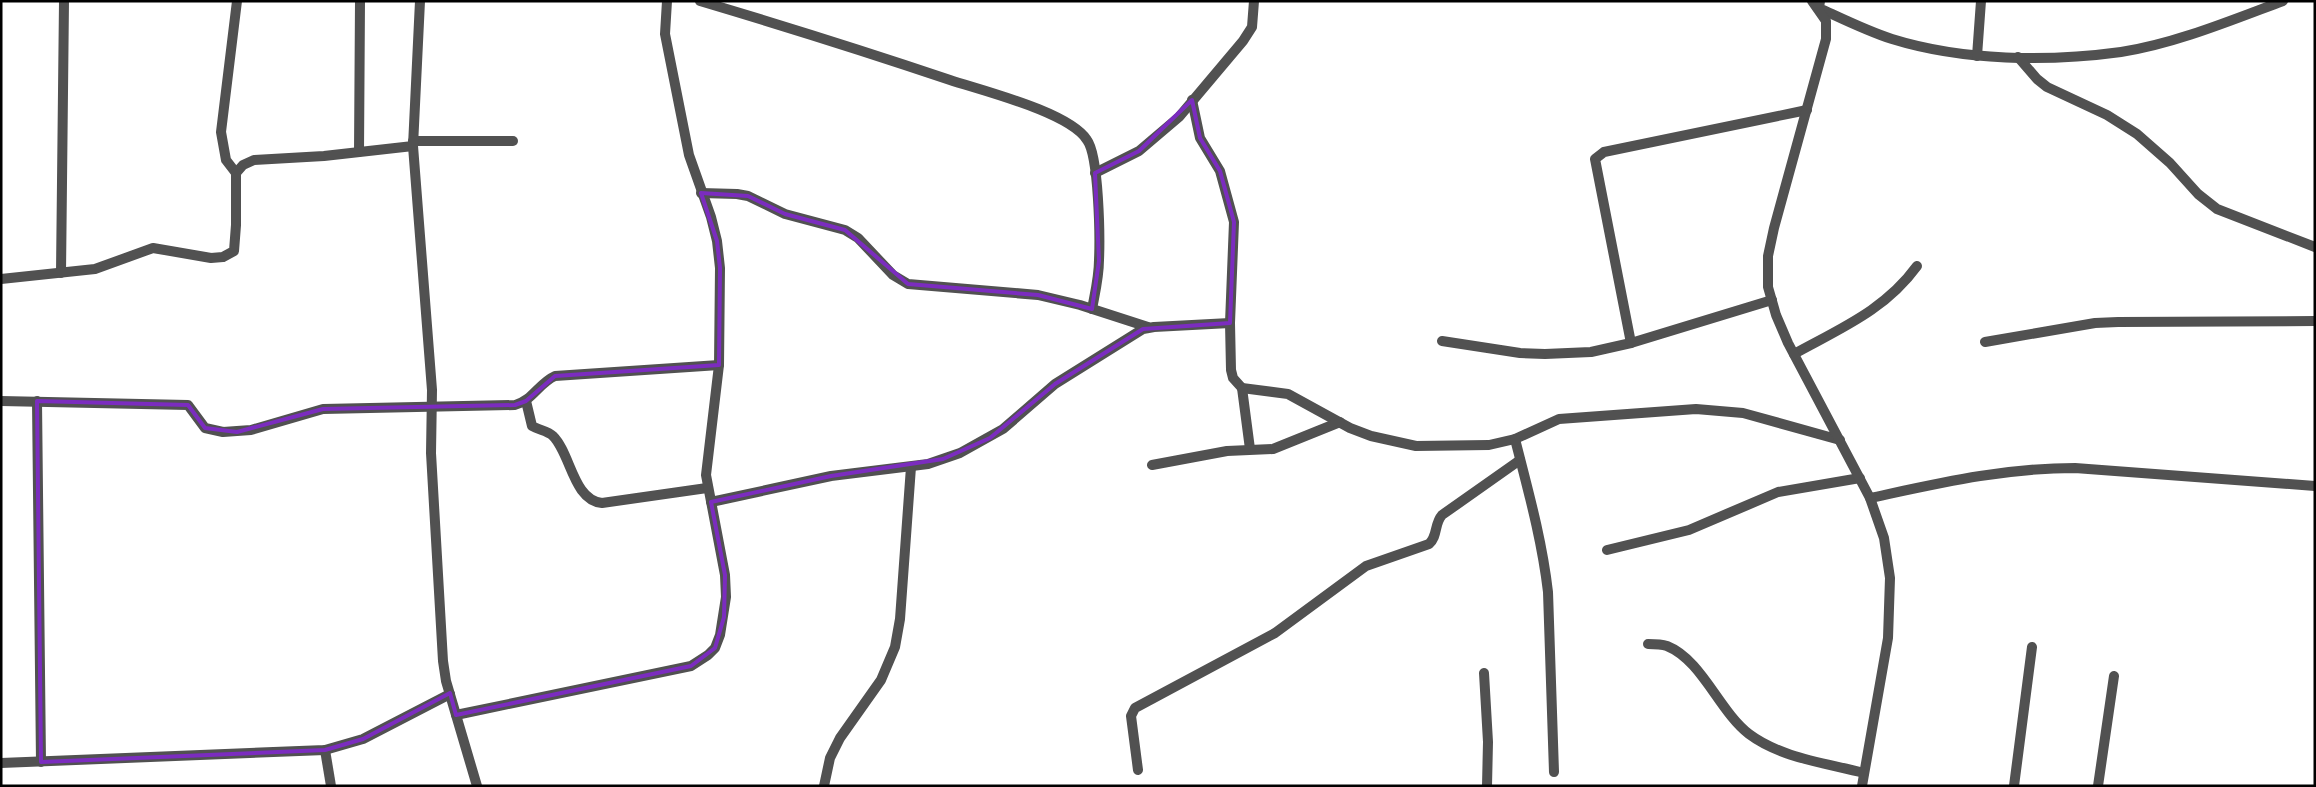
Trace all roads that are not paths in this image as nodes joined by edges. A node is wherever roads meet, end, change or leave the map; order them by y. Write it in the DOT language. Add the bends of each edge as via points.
graph roads {
  1 [pos="64,1"];
  2 [pos="238,1"];
  3 [pos="360,1"];
  4 [pos="420,1"];
  5 [pos="667,1"];
  6 [pos="700,1"];
  7 [pos="1254,1"];
  8 [pos="1981,1"];
  9 [pos="2283,1"];
  10 [pos="1817,4"];
  11 [pos="1977,56"];
  12 [pos="2018,57"];
  13 [pos="1192,100"];
  14 [pos="1807,110"];
  15 [pos="513,141"];
  16 [pos="413,144"];
  17 [pos="359,152"];
  18 [pos="236,173"];
  19 [pos="1095,173"];
  20 [pos="701,193"];
  21 [pos="2315,247"];
  22 [pos="1917,266"];
  23 [pos="61,273"];
  24 [pos="1,279"];
  25 [pos="1772,300"];
  26 [pos="1092,309"];
  27 [pos="2315,321"];
  28 [pos="1230,323"];
  29 [pos="1148,327"];
  30 [pos="1442,342"];
  31 [pos="1986,342"];
  32 [pos="1631,343"];
  33 [pos="1794,354"];
  34 [pos="719,365"];
  35 [pos="1242,388"];
  36 [pos="1,401"];
  37 [pos="526,401"];
  38 [pos="37,402"];
  39 [pos="432,408"];
  40 [pos="1340,422"];
  41 [pos="1515,439"];
  42 [pos="1840,440"];
  43 [pos="1250,449"];
  44 [pos="1520,460"];
  45 [pos="1152,464"];
  46 [pos="911,467"];
  47 [pos="1860,478"];
  48 [pos="2315,486"];
  49 [pos="707,488"];
  50 [pos="1870,498"];
  51 [pos="711,502"];
  52 [pos="1606,550"];
  53 [pos="1648,644"];
  54 [pos="2032,647"];
  55 [pos="1484,673"];
  56 [pos="2114,676"];
  57 [pos="450,694"];
  58 [pos="456,715"];
  59 [pos="325,750"];
  60 [pos="41,762"];
  61 [pos="1,763"];
  62 [pos="1138,770"];
  63 [pos="1554,772"];
  64 [pos="1864,773"];
  65 [pos="331,786"];
  66 [pos="477,786"];
  67 [pos="824,786"];
  68 [pos="1487,786"];
  69 [pos="1862,786"];
  70 [pos="2014,786"];
  71 [pos="2098,786"];
  1 -- 23 [label="street"];
  2 -- 18 [label="street" via="221,132 226,160"];
  3 -- 17 [label="street"];
  4 -- 16 [label="street"];
  5 -- 20 [label="street" via="665,34 691,165"];
  6 -- 19 [label="street" via="844,44 1041,110 1080,131 1089,142"];
  7 -- 13 [label="street" via="1252,27"];
  8 -- 11 [label="street"];
  9 -- 12 [label="street" via="2188,34 2122,52"];
  10 -- 11 [label="street" via="1894,40"];
  10 -- 14 [label="street" via="1826,21 1826,39"];
  11 -- 12 [label="street"];
  12 -- 21 [label="street" via="2047,87 2107,115 2137,134 2217,209"];
  13 -- 19 [label="street" via="1179,117 1139,152"];
  13 -- 28 [label="street" via="1200,138 1220,171 1234,222"];
  14 -- 25 [label="street" via="1768,256 1768,287"];
  14 -- 32 [label="street" via="1604,152 1595,159"];
  15 -- 16 [label="street"];
  16 -- 17 [label="street"];
  16 -- 39 [label="street"];
  17 -- 18 [label="street" via="254,160"];
  18 -- 23 [label="street" via="234,251 223,257 211,258 153,248 110,266"];
  19 -- 26 [label="street" via="1100,261"];
  20 -- 26 [label="street" via="748,196 785,214 845,230 858,238 893,275 908,284 1038,295"];
  20 -- 34 [label="street" via="711,217 720,268"];
  22 -- 33 [label="street" via="1906,282 1876,309"];
  23 -- 24 [label="street"];
  25 -- 32 [label="street"];
  25 -- 33 [label="street"];
  26 -- 29 [label="street"];
  27 -- 31 [label="street" via="2095,323"];
  28 -- 29 [label="street"];
  28 -- 35 [label="street" via="1232,378"];
  29 -- 46 [label="street" via="1055,384 990,438 943,459"];
  30 -- 32 [label="street" via="1544,354 1590,352"];
  33 -- 42 [label="street"];
  34 -- 37 [label="street" via="555,376 544,381"];
  34 -- 49 [label="street" via="706,467"];
  35 -- 40 [label="street" via="1288,394"];
  35 -- 43 [label="street"];
  36 -- 38 [label="street"];
  37 -- 39 [label="street" via="515,405"];
  37 -- 49 [label="street" via="532,426 554,437 584,494 594,502"];
  38 -- 39 [label="street" via="188,405 205,428 222,432 251,430 323,410"];
  38 -- 60 [label="street"];
  39 -- 57 [label="street" via="431,453 443,661"];
  40 -- 41 [label="street" via="1371,436 1416,446 1489,445"];
  40 -- 43 [label="street" via="1273,449"];
  41 -- 42 [label="street" via="1559,419 1696,409 1743,413"];
  41 -- 44 [label="street"];
  42 -- 47 [label="street"];
  43 -- 45 [label="street"];
  44 -- 62 [label="street" via="1442,515 1429,544 1366,566 1275,633 1135,708 1131,716"];
  44 -- 63 [label="street" via="1532,502 1548,592"];
  46 -- 51 [label="street" via="830,476"];
  46 -- 67 [label="street" via="895,647 881,680 840,738 830,758"];
  47 -- 50 [label="street"];
  47 -- 52 [label="street" via="1778,492 1689,530"];
  48 -- 50 [label="street" via="2040,468 1986,474"];
  49 -- 51 [label="street"];
  50 -- 64 [label="street" via="1884,538 1890,578 1890,607 1888,638"];
  51 -- 58 [label="street" via="726,597 720,636 708,656 691,666"];
  53 -- 64 [label="street" via="1665,645 1686,658 1736,722 1763,744 1795,756"];
  54 -- 70 [label="street"];
  55 -- 68 [label="street"];
  56 -- 71 [label="street"];
  57 -- 58 [label="street"];
  57 -- 59 [label="street" via="363,739"];
  58 -- 66 [label="street"];
  59 -- 60 [label="street"];
  59 -- 65 [label="street"];
  60 -- 61 [label="street"];
  64 -- 69 [label="street"];
}
